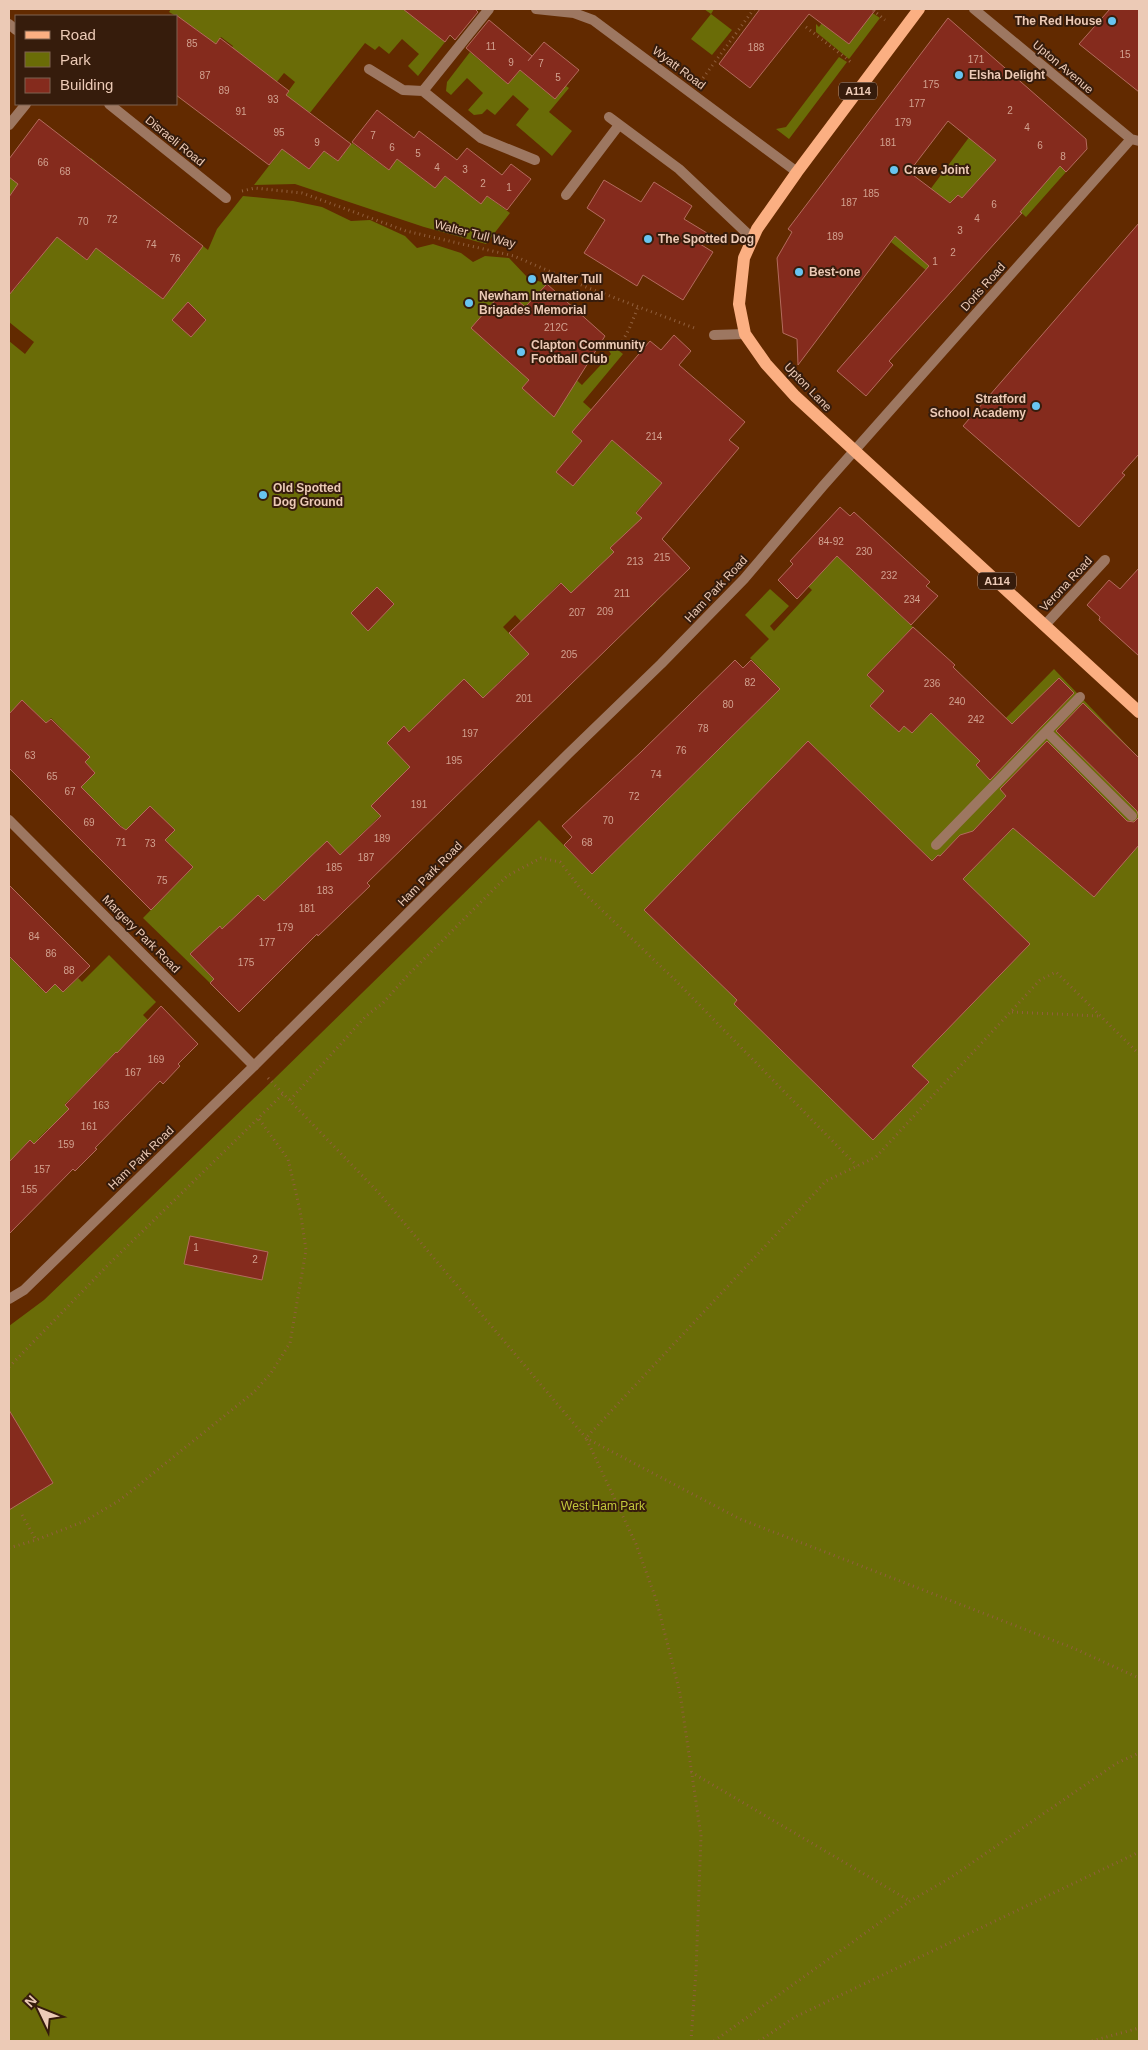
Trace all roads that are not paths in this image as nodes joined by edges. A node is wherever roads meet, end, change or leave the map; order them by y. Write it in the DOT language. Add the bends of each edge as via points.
graph roads {
  1 [pos="489,9"];
  2 [pos="536,9"];
  3 [pos="920,9"];
  4 [pos="974,9"];
  5 [pos="554,10"];
  6 [pos="369,69"];
  7 [pos="423,91"];
  8 [pos="25,105"];
  9 [pos="110,105"];
  10 [pos="609,117"];
  11 [pos="9,125"];
  12 [pos="619,125"];
  13 [pos="1135,140"];
  14 [pos="535,160"];
  15 [pos="797,172"];
  16 [pos="566,195"];
  17 [pos="226,198"];
  18 [pos="752,239"];
  19 [pos="745,334"];
  20 [pos="714,335"];
  21 [pos="854,452"];
  22 [pos="1105,560"];
  23 [pos="1045,625"];
  24 [pos="1080,697"];
  25 [pos="1139,712"];
  26 [pos="1047,732"];
  27 [pos="1132,816"];
  28 [pos="9,820"];
  29 [pos="936,845"];
  30 [pos="254,1066"];
  31 [pos="9,1299"];
  1 -- 7 [label="street"];
  2 -- 5 [label="street, Wyatt Road"];
  3 -- 15 [label="main road, Upton Lane / A114"];
  4 -- 13 [label="street, Upton Avenue"];
  5 -- 15 [label="street, Wyatt Road" via="593,20"];
  6 -- 7 [label="street" via="403,90"];
  7 -- 14 [label="street" via="481,138"];
  8 -- 11 [label="street"];
  9 -- 17 [label="street, Disraeli Road"];
  10 -- 12 [label="street"];
  12 -- 16 [label="street"];
  12 -- 18 [label="street" via="679,169"];
  13 -- 21 [label="street, Doris Road"];
  15 -- 18 [label="main road, Upton Lane / A114"];
  18 -- 19 [label="main road, Upton Lane / A114" via="744,258 739,304"];
  19 -- 20 [label="street"];
  19 -- 21 [label="main road, Upton Lane / A114" via="795,396"];
  21 -- 23 [label="main road, Upton Lane / A114"];
  21 -- 30 [label="street, Ham Park Road" via="717,607"];
  22 -- 23 [label="street, Verona Road"];
  23 -- 25 [label="main road, Upton Lane / A114"];
  24 -- 26 [label="street"];
  26 -- 27 [label="street"];
  26 -- 29 [label="street"];
  28 -- 30 [label="street, Margery Park Road"];
  30 -- 31 [label="street, Ham Park Road" via="24,1290"];
}
